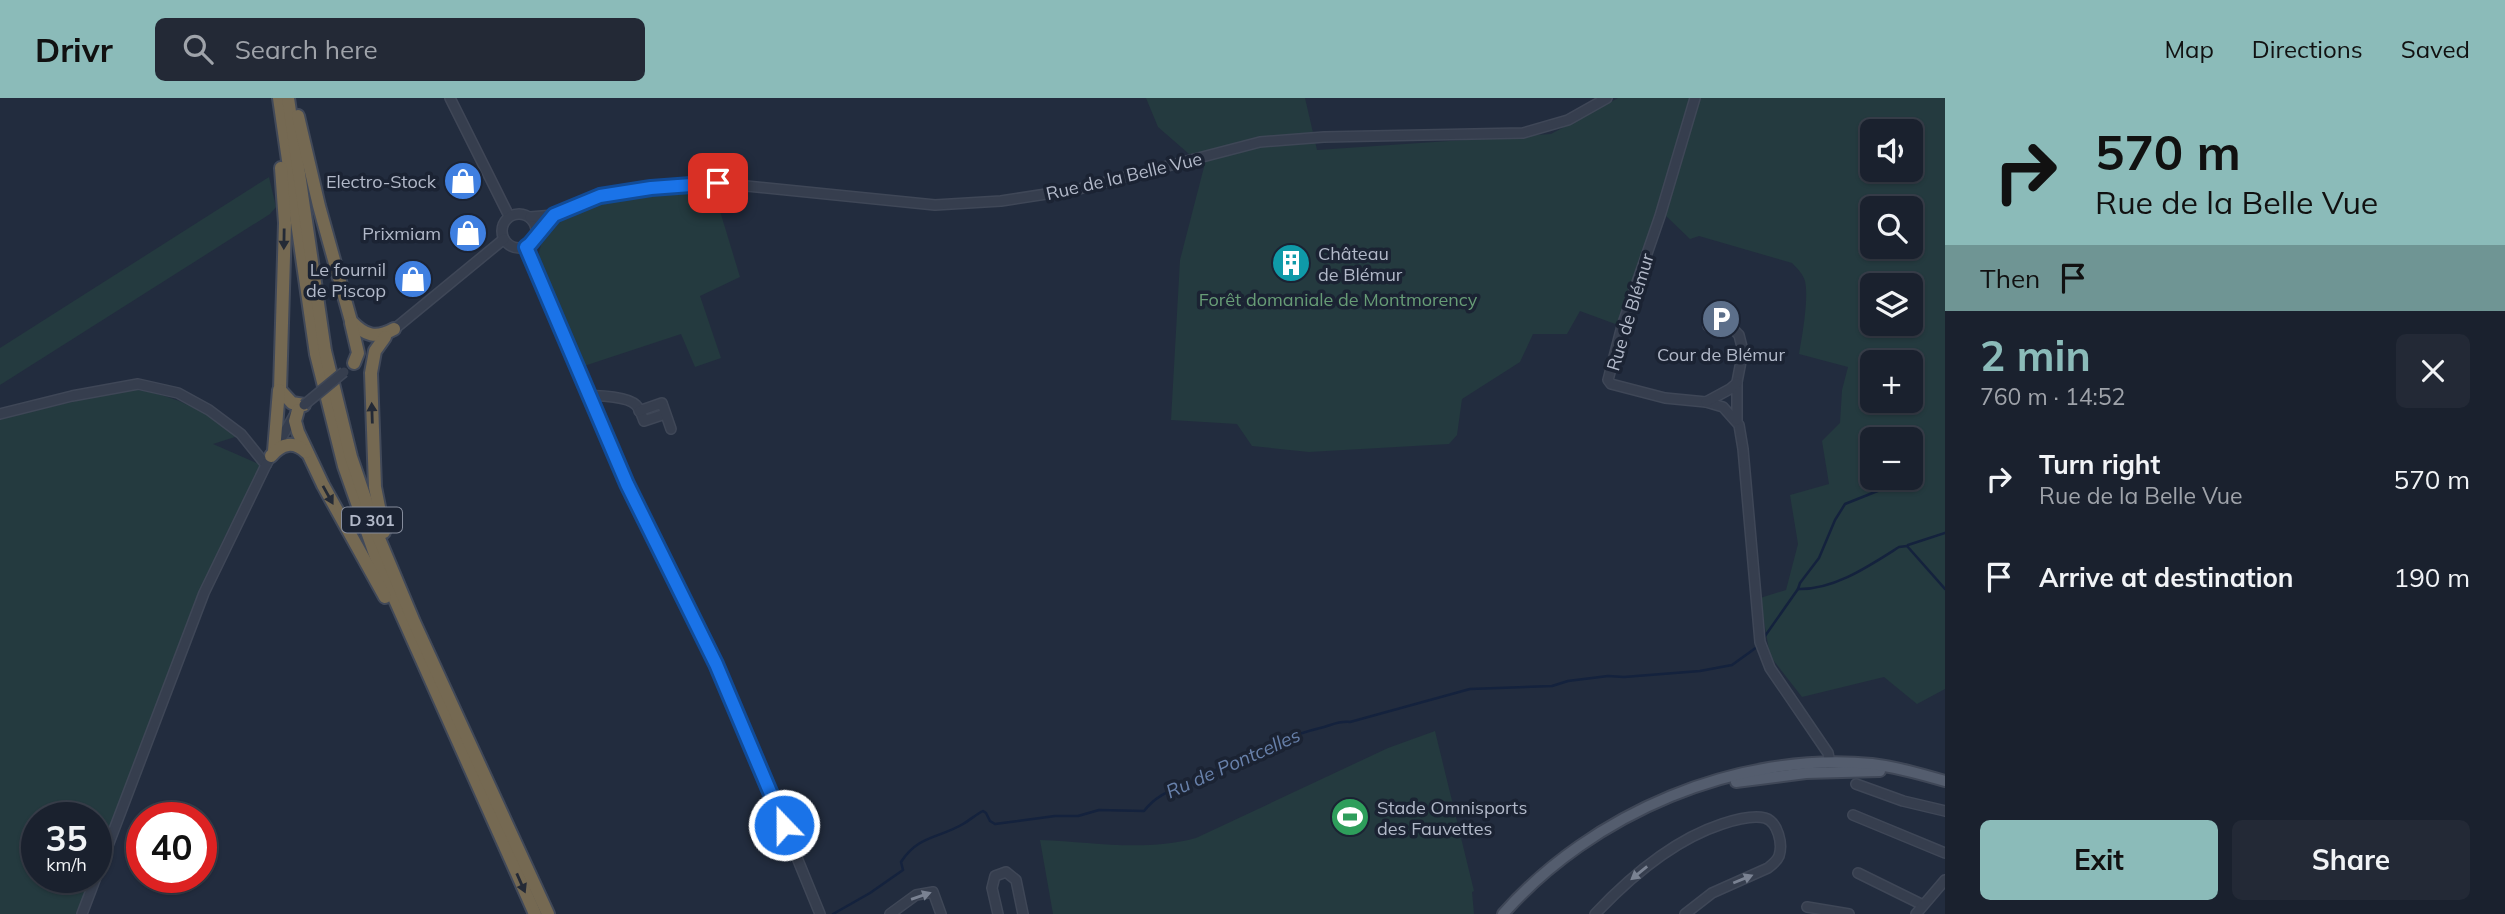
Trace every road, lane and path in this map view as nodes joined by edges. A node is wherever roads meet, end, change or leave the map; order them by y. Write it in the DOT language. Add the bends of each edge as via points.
graph roads {
  1 [pos="277,98"];
  2 [pos="288,98"];
  3 [pos="295,98"];
  4 [pos="450,98"];
  5 [pos="1607,98"];
  6 [pos="1695,98"];
  7 [pos="554,215"];
  8 [pos="509,216"];
  9 [pos="530,217"];
  10 [pos="536,234"];
  11 [pos="504,239"];
  12 [pos="526,247"];
  13 [pos="351,321"];
  14 [pos="1708,326"];
  15 [pos="390,333"];
  16 [pos="349,368"];
  17 [pos="280,382"];
  18 [pos="1737,382"];
  19 [pos="372,385"];
  20 [pos="590,396"];
  21 [pos="1706,402"];
  22 [pos="301,408"];
  23 [pos="0,414"];
  24 [pos="1737,420"];
  25 [pos="671,429"];
  26 [pos="270,457"];
  27 [pos="311,459"];
  28 [pos="414,622"];
  29 [pos="429,677"];
  30 [pos="1828,768"];
  31 [pos="1945,781"];
  32 [pos="1856,784"];
  33 [pos="1945,811"];
  34 [pos="1853,815"];
  35 [pos="1945,853"];
  36 [pos="1858,873"];
  37 [pos="1945,880"];
  38 [pos="1923,905"];
  39 [pos="1807,907"];
  40 [pos="82,914"];
  41 [pos="535,914"];
  42 [pos="548,914"];
  43 [pos="820,914"];
  44 [pos="890,914"];
  45 [pos="940,914"];
  46 [pos="998,914"];
  47 [pos="1023,914"];
  48 [pos="1503,914"];
  49 [pos="1595,914"];
  50 [pos="1685,914"];
  51 [pos="1849,914"];
  52 [pos="1916,914"];
  1 -- 17 [label="highway, one-way" via="285,223"];
  1 -- 29 [label="highway, D 301" via="329,413 361,519"];
  2 -- 28 [label="highway, D 301" via="338,408 378,536"];
  3 -- 13 [label="highway"];
  4 -- 8 [label="street"];
  5 -- 7 [label="street, Rue de la Belle Vue" via="1567,120 1523,133 1260,142 1079,189 1000,201 935,205 717,183 600,196"];
  6 -- 21 [label="street, Rue de Blémur" via="1608,380 1665,398"];
  7 -- 9 [label="street, Rue de la Belle Vue"];
  7 -- 10 [label="street, Rue de la Belle Vue"];
  8 -- 9 [label="street" via="520,213"];
  8 -- 11 [label="street" via="503,224"];
  9 -- 10 [label="street"];
  10 -- 12 [label="street"];
  11 -- 12 [label="street" via="516,248"];
  11 -- 15 [label="street"];
  12 -- 20 [label="street"];
  13 -- 15 [label="highway" via="370,336"];
  13 -- 16 [label="highway" via="358,354"];
  14 -- 18 [label="street" via="1739,335 1743,351"];
  15 -- 16 [label="street"];
  15 -- 19 [label="highway" via="373,357"];
  16 -- 19 [label="highway" via="364,370"];
  16 -- 22 [label="street, bridge"];
  17 -- 22 [label="highway" via="284,397"];
  17 -- 26 [label="highway"];
  18 -- 21 [label="street"];
  18 -- 24 [label="street"];
  28 -- 19 [label="highway, one-way" via="376,499"];
  20 -- 25 [label="street" via="631,401 639,411 662,403"];
  20 -- 43 [label="street" via="627,484 737,710"];
  21 -- 24 [label="street, Rue de Blémur" via="1723,407"];
  22 -- 26 [label="street"];
  22 -- 27 [label="highway" via="295,421"];
  23 -- 26 [label="street" via="138,384 178,393 209,410"];
  24 -- 30 [label="street" via="1760,642 1770,668 1828,753"];
  26 -- 27 [label="highway" via="291,444 300,446"];
  26 -- 40 [label="street" via="204,593"];
  27 -- 29 [label="highway, one-way"];
  28 -- 42 [label="highway, D 301"];
  29 -- 41 [label="highway, D 301, one-way"];
  30 -- 31 [label="main road" via="1888,766"];
  30 -- 48 [label="main road" via="1753,772 1672,797 1576,849"];
  32 -- 33 [label="street"];
  34 -- 35 [label="street"];
  36 -- 38 [label="street"];
  37 -- 38 [label="street"];
  38 -- 52 [label="street"];
  39 -- 51 [label="street"];
  44 -- 45 [label="street, one-way" via="916,895 933,892"];
  46 -- 47 [label="street" via="992,881 1006,872 1016,880"];
  50 -- 49 [label="street, one-way" via="1712,893 1774,863 1779,841 1770,821 1734,821 1688,840 1650,864"];
}
